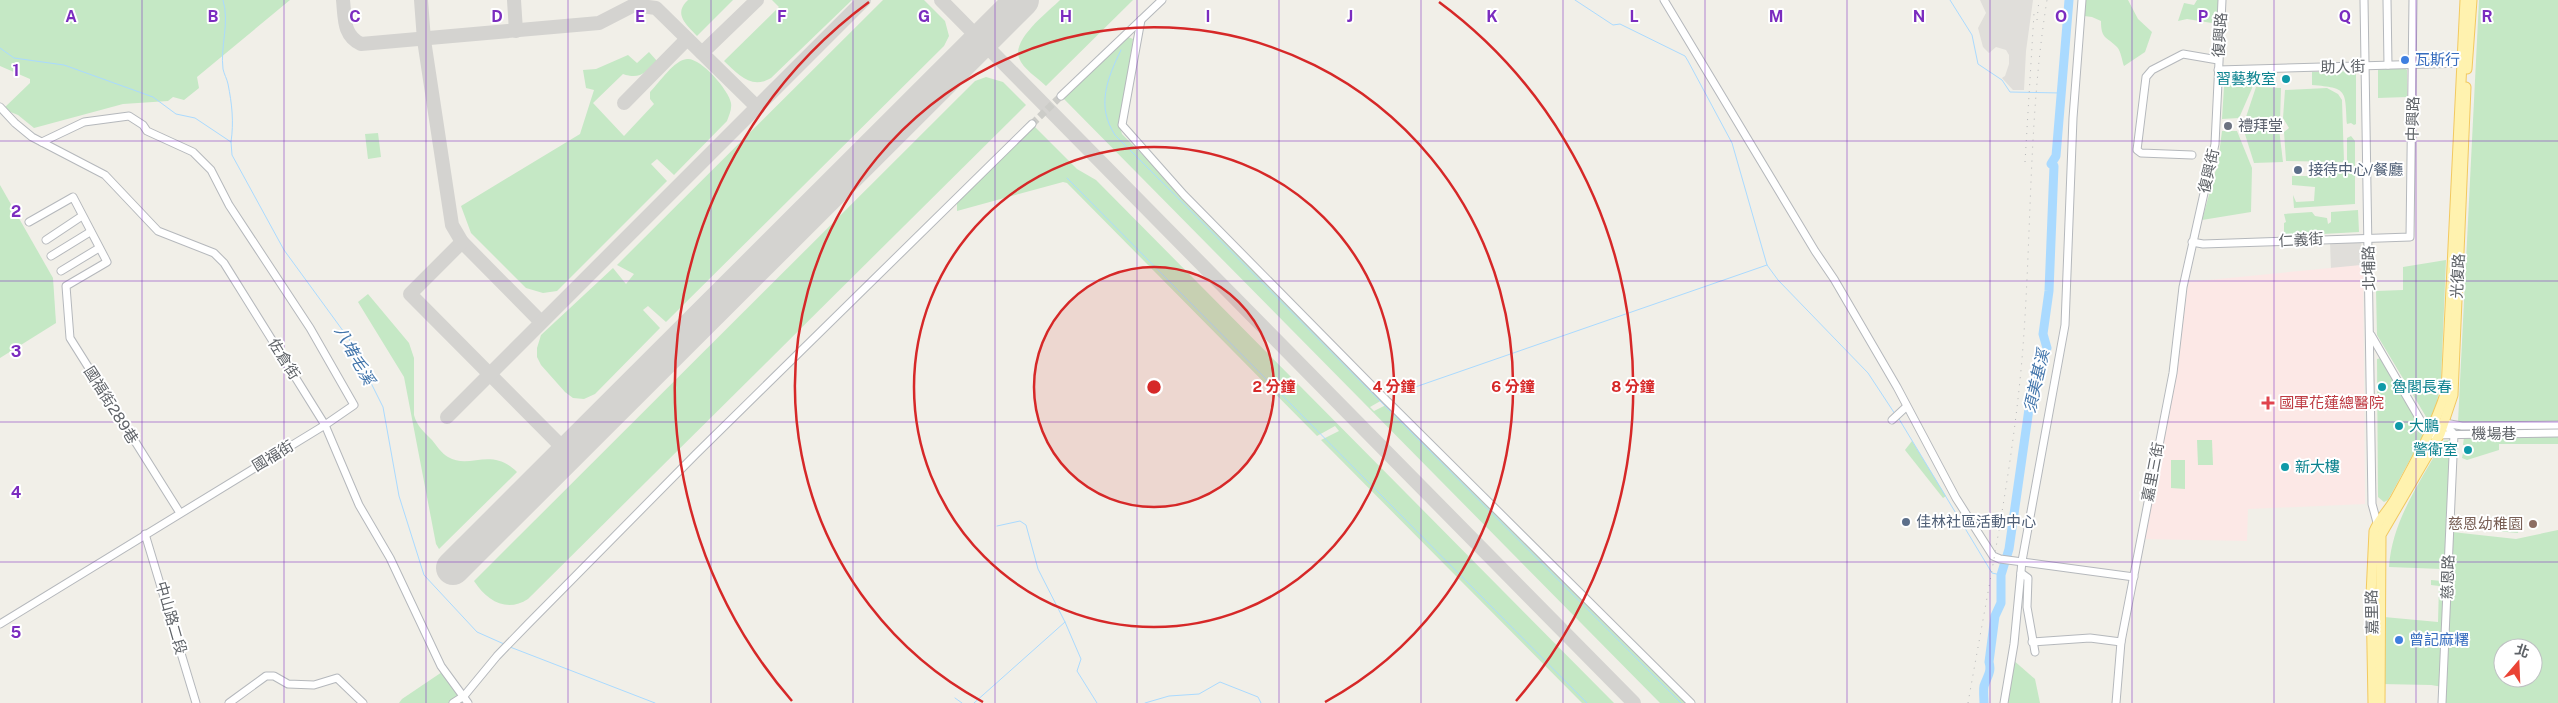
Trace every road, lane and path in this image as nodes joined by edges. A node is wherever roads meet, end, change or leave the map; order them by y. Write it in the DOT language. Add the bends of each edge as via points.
graph roads {
  1 [pos="1162,0"];
  2 [pos="1664,0"];
  3 [pos="2082,0"];
  4 [pos="2222,0"];
  5 [pos="2364,0"];
  6 [pos="2387,0"];
  7 [pos="2413,0"];
  8 [pos="2465,0"];
  9 [pos="2472,0"];
  10 [pos="1142,20"];
  11 [pos="2218,60"];
  12 [pos="2464,63"];
  13 [pos="2414,65"];
  14 [pos="2365,66"];
  15 [pos="2388,66"];
  16 [pos="2218,70"];
  17 [pos="1061,96"];
  18 [pos="0,107"];
  19 [pos="1032,124"];
  20 [pos="42,142"];
  21 [pos="2192,155"];
  22 [pos="82,216"];
  23 [pos="29,222"];
  24 [pos="90,232"];
  25 [pos="2369,237"];
  26 [pos="2410,237"];
  27 [pos="46,240"];
  28 [pos="2192,242"];
  29 [pos="99,248"];
  30 [pos="51,256"];
  31 [pos="61,272"];
  32 [pos="2370,333"];
  33 [pos="1906,407"];
  34 [pos="1892,420"];
  35 [pos="2441,422"];
  36 [pos="325,425"];
  37 [pos="2558,425"];
  38 [pos="2489,430"];
  39 [pos="2558,433"];
  40 [pos="2440,434"];
  41 [pos="2454,434"];
  42 [pos="2429,435"];
  43 [pos="180,513"];
  44 [pos="2377,523"];
  45 [pos="145,534"];
  46 [pos="2382,535"];
  47 [pos="2022,561"];
  48 [pos="2021,573"];
  49 [pos="2134,577"];
  50 [pos="0,624"];
  51 [pos="2032,642"];
  52 [pos="2121,642"];
  53 [pos="2035,652"];
  54 [pos="466,700"];
  55 [pos="361,701"];
  56 [pos="196,703"];
  57 [pos="229,703"];
  58 [pos="453,703"];
  59 [pos="1691,703"];
  60 [pos="2004,703"];
  61 [pos="2116,703"];
  62 [pos="2373,703"];
  63 [pos="2380,703"];
  64 [pos="2442,703"];
  1 -- 10 [label="street"];
  2 -- 33 [label="street" via="1834,279"];
  3 -- 47 [label="street" via="2073,118 2065,325"];
  4 -- 11 [label="street, 復興路"];
  5 -- 14 [label="street, 北埔路"];
  6 -- 15 [label="street"];
  7 -- 13 [label="street, 中興路"];
  8 -- 12 [label="main road, 光復路"];
  9 -- 12 [label="main road, 光復路"];
  10 -- 17 [label="street"];
  10 -- 59 [label="street" via="1122,125 1184,195"];
  11 -- 16 [label="street, 復興路"];
  11 -- 21 [label="street" via="2183,54 2152,70 2146,77 2138,150 2141,153"];
  12 -- 13 [label="street, 助人街"];
  12 -- 35 [label="main road, 光復路" via="2453,386"];
  13 -- 15 [label="street, 助人街"];
  13 -- 26 [label="street, 中興路"];
  14 -- 15 [label="street, 助人街"];
  14 -- 16 [label="street, 助人街"];
  14 -- 25 [label="street, 北埔路"];
  16 -- 28 [label="street, 復興街" via="2215,144"];
  18 -- 20 [label="street, 佐倉街" via="14,123"];
  19 -- 54 [label="street" via="696,454 497,656"];
  20 -- 36 [label="street, 佐倉街" via="105,175 158,231 214,253 224,262"];
  20 -- 36 [label="street, 國福街" via="84,122 130,116 147,131 197,155 211,170 229,205 310,328 354,405"];
  22 -- 23 [label="street" via="73,197"];
  22 -- 24 [label="street"];
  22 -- 27 [label="street"];
  24 -- 29 [label="street"];
  24 -- 30 [label="street"];
  25 -- 26 [label="street, 仁義街"];
  25 -- 28 [label="street, 仁義街" via="2213,244"];
  25 -- 32 [label="street, 北埔路"];
  28 -- 49 [label="street, 嘉里三街" via="2173,373"];
  29 -- 31 [label="street"];
  29 -- 43 [label="street, 國福街289巷" via="107,262 65,288 70,338"];
  32 -- 42 [label="street"];
  32 -- 44 [label="street, 北埔路" via="2372,504"];
  33 -- 34 [label="street"];
  33 -- 47 [label="street" via="1956,498 1991,553 2000,560"];
  35 -- 38 [label="street, 機場巷"];
  35 -- 40 [label="main road, 光復路"];
  35 -- 41 [label="street"];
  35 -- 42 [label="main road, 光復路"];
  36 -- 43 [label="street, 國福街"];
  36 -- 54 [label="street, 佐倉街" via="359,505 390,558 441,666"];
  37 -- 38 [label="street, 機場巷"];
  38 -- 39 [label="street, 機場巷"];
  38 -- 41 [label="street, 機場巷"];
  40 -- 41 [label="street, 機場巷"];
  40 -- 42 [label="street, 機場巷"];
  40 -- 46 [label="main road, 光復路"];
  41 -- 64 [label="street, 慈恩路"];
  42 -- 44 [label="main road, 光復路" via="2393,502"];
  43 -- 45 [label="street, 國福街"];
  44 -- 46 [label="street, 北埔路"];
  44 -- 62 [label="main road, 嘉里路" via="2372,550"];
  45 -- 50 [label="street, 國福街"];
  45 -- 56 [label="street, 中山路二段"];
  46 -- 63 [label="main road, 嘉里路"];
  47 -- 48 [label="street"];
  47 -- 49 [label="street"];
  48 -- 51 [label="street" via="2028,578 2027,607"];
  48 -- 60 [label="street"];
  49 -- 52 [label="street, 嘉里三街"];
  51 -- 52 [label="street" via="2090,638"];
  51 -- 53 [label="street"];
  52 -- 61 [label="street, 嘉里三街"];
  54 -- 58 [label="street"];
  55 -- 57 [label="street" via="337,678 314,685 288,684 274,676 266,676"];
}
